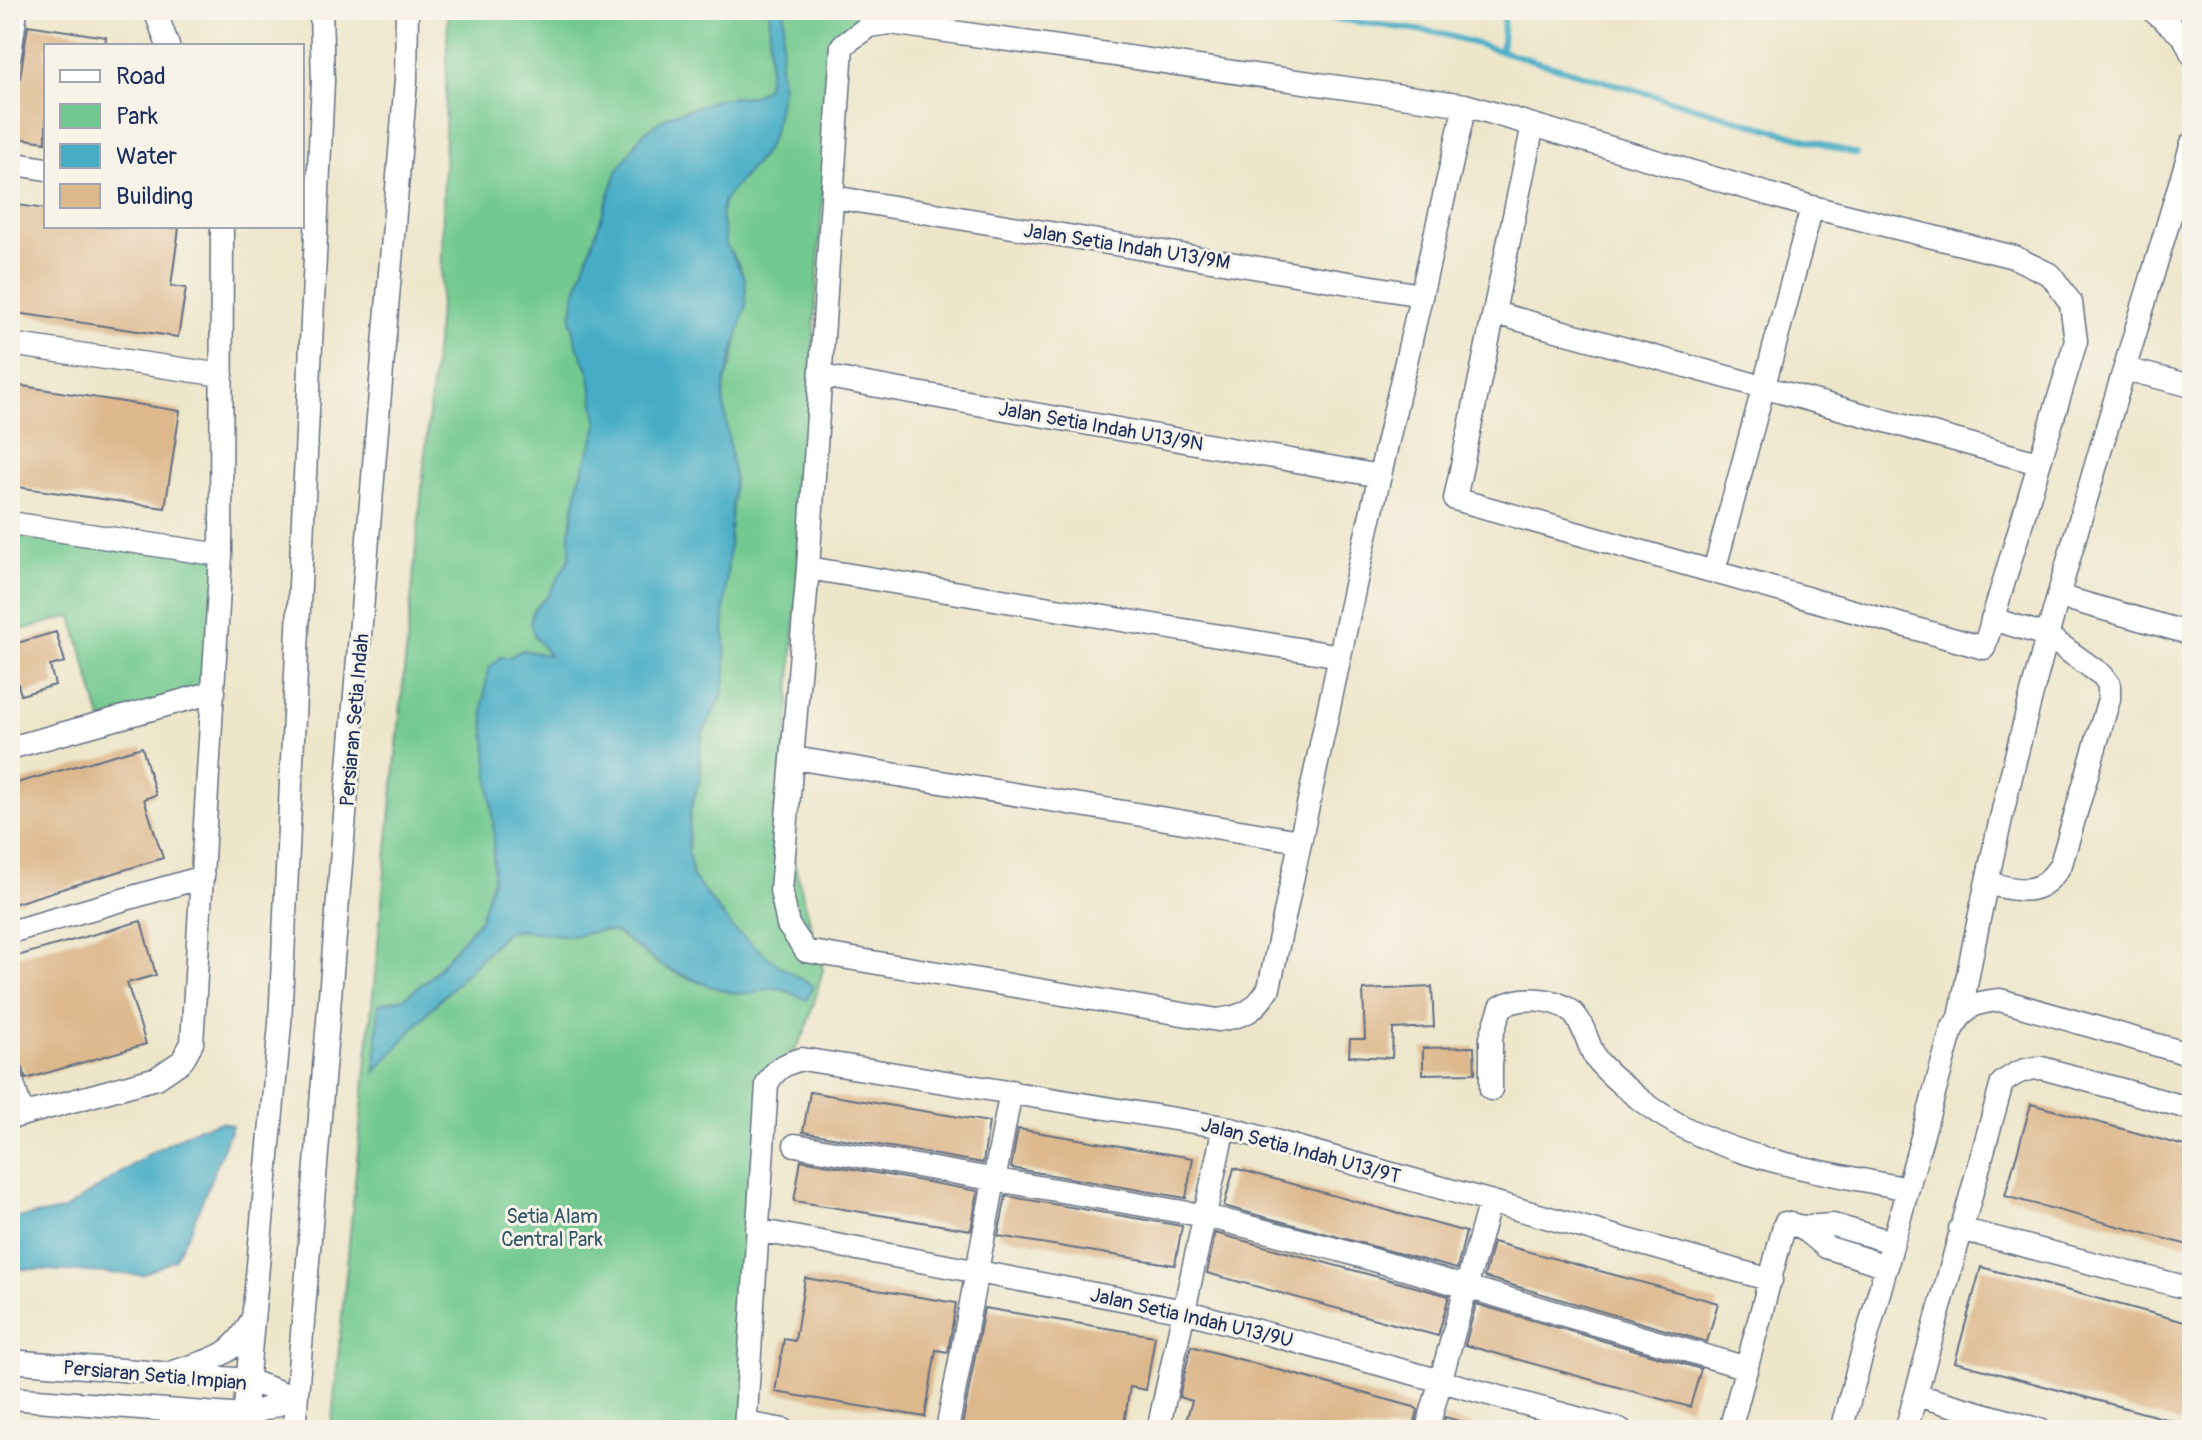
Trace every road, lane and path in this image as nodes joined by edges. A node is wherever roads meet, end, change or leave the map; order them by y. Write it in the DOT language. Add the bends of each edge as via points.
graph roads {
  1 [pos="16,10"];
  2 [pos="155,10"];
  3 [pos="321,10"];
  4 [pos="407,10"];
  5 [pos="2152,10"];
  6 [pos="167,44"];
  7 [pos="10,54"];
  8 [pos="2192,54"];
  9 [pos="1465,105"];
  10 [pos="1533,125"];
  11 [pos="2192,143"];
  12 [pos="10,163"];
  13 [pos="44,169"];
  14 [pos="833,197"];
  15 [pos="1812,207"];
  16 [pos="222,228"];
  17 [pos="1421,295"];
  18 [pos="1495,313"];
  19 [pos="10,344"];
  20 [pos="2125,369"];
  21 [pos="222,375"];
  22 [pos="822,376"];
  23 [pos="2192,386"];
  24 [pos="1763,388"];
  25 [pos="2038,463"];
  26 [pos="1380,476"];
  27 [pos="10,523"];
  28 [pos="221,555"];
  29 [pos="808,568"];
  30 [pos="1714,571"];
  31 [pos="2058,596"];
  32 [pos="1992,619"];
  33 [pos="2192,634"];
  34 [pos="2046,635"];
  35 [pos="1340,656"];
  36 [pos="214,692"];
  37 [pos="10,748"];
  38 [pos="794,758"];
  39 [pos="1300,841"];
  40 [pos="203,877"];
  41 [pos="1987,883"];
  42 [pos="10,932"];
  43 [pos="1961,1013"];
  44 [pos="2192,1055"];
  45 [pos="10,1073"];
  46 [pos="1491,1089"];
  47 [pos="1011,1091"];
  48 [pos="2192,1109"];
  49 [pos="16,1116"];
  50 [pos="1224,1127"];
  51 [pos="795,1145"];
  52 [pos="994,1179"];
  53 [pos="1907,1189"];
  54 [pos="1490,1201"];
  55 [pos="1206,1216"];
  56 [pos="1802,1227"];
  57 [pos="1960,1229"];
  58 [pos="757,1230"];
  59 [pos="1892,1242"];
  60 [pos="1887,1266"];
  61 [pos="977,1271"];
  62 [pos="1771,1280"];
  63 [pos="1466,1286"];
  64 [pos="2192,1289"];
  65 [pos="1184,1311"];
  66 [pos="253,1316"];
  67 [pos="10,1361"];
  68 [pos="1747,1368"];
  69 [pos="164,1375"];
  70 [pos="247,1380"];
  71 [pos="1440,1380"];
  72 [pos="1916,1395"];
  73 [pos="10,1398"];
  74 [pos="296,1398"];
  75 [pos="163,1409"];
  76 [pos="244,1423"];
  77 [pos="745,1427"];
  78 [pos="195,1430"];
  79 [pos="294,1430"];
  80 [pos="784,1430"];
  81 [pos="947,1430"];
  82 [pos="1158,1430"];
  83 [pos="1427,1430"];
  84 [pos="1621,1430"];
  85 [pos="1730,1430"];
  86 [pos="1841,1430"];
  87 [pos="1906,1430"];
  88 [pos="2040,1430"];
  1 -- 7 [label="street"];
  2 -- 6 [label="street"];
  3 -- 66 [label="street" via="323,81 280,1024"];
  4 -- 74 [label="street, Persiaran Setia Indah" via="405,96"];
  5 -- 8 [label="street" via="2184,37"];
  9 -- 10 [label="street"];
  9 -- 14 [label="street" via="890,23 869,26 842,46"];
  9 -- 17 [label="street"];
  10 -- 15 [label="street"];
  10 -- 18 [label="street"];
  11 -- 20 [label="street"];
  12 -- 13 [label="street"];
  14 -- 17 [label="street, Jalan Setia Indah U13/9M"];
  14 -- 22 [label="street"];
  15 -- 24 [label="street"];
  15 -- 25 [label="street" via="2014,257 2051,275 2071,303 2076,341"];
  16 -- 21 [label="street"];
  17 -- 26 [label="street"];
  18 -- 24 [label="street"];
  18 -- 30 [label="street" via="1455,499"];
  19 -- 21 [label="street"];
  20 -- 23 [label="street"];
  20 -- 31 [label="street"];
  21 -- 28 [label="street"];
  22 -- 26 [label="street, Jalan Setia Indah U13/9N"];
  22 -- 29 [label="street"];
  24 -- 25 [label="street"];
  24 -- 30 [label="street"];
  25 -- 32 [label="street"];
  26 -- 35 [label="street"];
  27 -- 28 [label="street"];
  28 -- 36 [label="street"];
  29 -- 35 [label="street"];
  29 -- 38 [label="street"];
  30 -- 32 [label="street" via="1984,648"];
  31 -- 33 [label="street"];
  31 -- 34 [label="street"];
  32 -- 34 [label="street"];
  34 -- 41 [label="street"];
  34 -- 41 [label="street" via="2102,675 2109,684 2109,699 2061,864 2052,879 2023,891"];
  35 -- 39 [label="street"];
  36 -- 37 [label="street"];
  36 -- 40 [label="street"];
  38 -- 39 [label="street"];
  38 -- 39 [label="street" via="781,890 788,925 806,951 1218,1020 1239,1017 1258,1006 1269,988"];
  40 -- 42 [label="street"];
  40 -- 49 [label="street" via="192,1043 182,1061 157,1078"];
  41 -- 43 [label="street"];
  43 -- 44 [label="street" via="1978,1002 2000,1000"];
  43 -- 53 [label="street"];
  45 -- 49 [label="street"];
  46 -- 53 [label="street" via="1491,1037 1501,1007 1512,1000 1554,1004 1571,1012 1597,1059 1643,1101 1690,1131 1737,1151"];
  47 -- 50 [label="street, Jalan Setia Indah U13/9T"];
  47 -- 52 [label="street"];
  47 -- 58 [label="street, Jalan Setia Indah U13/9T" via="822,1061 785,1064 767,1084"];
  48 -- 57 [label="street" via="2042,1068 2015,1073 1997,1094"];
  50 -- 54 [label="street, Jalan Setia Indah U13/9T"];
  50 -- 55 [label="street"];
  51 -- 52 [label="street"];
  52 -- 55 [label="street"];
  52 -- 61 [label="street"];
  53 -- 59 [label="street"];
  54 -- 62 [label="street, Jalan Setia Indah U13/9T"];
  54 -- 63 [label="street"];
  55 -- 63 [label="street"];
  55 -- 65 [label="street"];
  56 -- 59 [label="street" via="1833,1225"];
  56 -- 60 [label="street" via="1826,1247"];
  56 -- 62 [label="street" via="1785,1223"];
  57 -- 64 [label="street"];
  57 -- 72 [label="street"];
  58 -- 61 [label="street, Jalan Setia Indah U13/9U"];
  58 -- 77 [label="street, Jalan Setia Indah U13/9T"];
  59 -- 60 [label="street"];
  60 -- 86 [label="street"];
  61 -- 65 [label="street, Jalan Setia Indah U13/9U"];
  61 -- 81 [label="street"];
  62 -- 68 [label="street"];
  63 -- 68 [label="street"];
  63 -- 71 [label="street"];
  65 -- 71 [label="street, Jalan Setia Indah U13/9U"];
  65 -- 82 [label="street"];
  66 -- 69 [label="street" via="241,1341 219,1356"];
  66 -- 70 [label="street"];
  67 -- 69 [label="street, Persiaran Setia Impian"];
  68 -- 85 [label="street"];
  69 -- 70 [label="street, Persiaran Setia Impian"];
  70 -- 74 [label="street, Persiaran Setia Impian"];
  70 -- 76 [label="street"];
  71 -- 83 [label="street"];
  71 -- 84 [label="street, Jalan Setia Indah U13/9U"];
  72 -- 87 [label="street"];
  72 -- 88 [label="street"];
  73 -- 75 [label="street, Persiaran Setia Impian"];
  74 -- 76 [label="street, Persiaran Setia Impian"];
  74 -- 79 [label="street, Persiaran Setia Indah"];
  75 -- 76 [label="street, Persiaran Setia Impian"];
  75 -- 78 [label="street"];
  77 -- 80 [label="street"];
}
